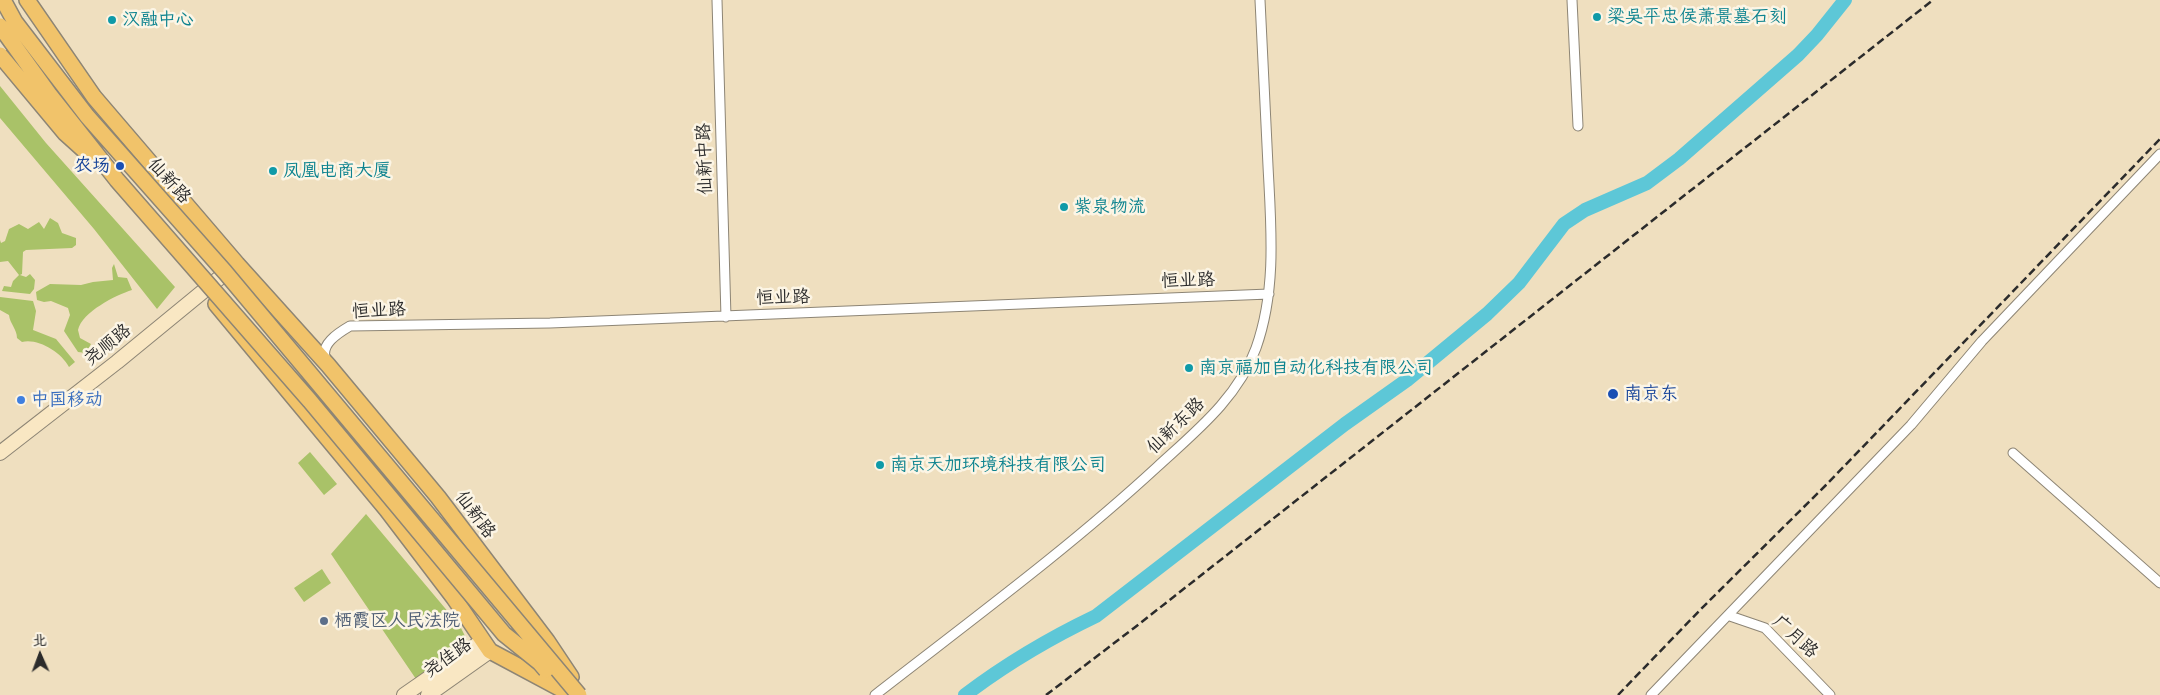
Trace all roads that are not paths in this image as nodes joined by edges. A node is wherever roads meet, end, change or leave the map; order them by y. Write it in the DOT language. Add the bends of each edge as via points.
graph roads {
  1 [pos="3,0"];
  2 [pos="24,0"];
  3 [pos="717,0"];
  4 [pos="1260,0"];
  5 [pos="1572,0"];
  6 [pos="0,26"];
  7 [pos="0,36"];
  8 [pos="0,55"];
  9 [pos="1578,126"];
  10 [pos="2160,154"];
  11 [pos="117,180"];
  12 [pos="187,230"];
  13 [pos="237,264"];
  14 [pos="204,289"];
  15 [pos="1269,294"];
  16 [pos="726,316"];
  17 [pos="328,365"];
  18 [pos="304,412"];
  19 [pos="1,450"];
  20 [pos="2013,453"];
  21 [pos="2160,583"];
  22 [pos="1730,616"];
  23 [pos="486,646"];
  24 [pos="565,693"];
  25 [pos="404,695"];
  26 [pos="428,695"];
  27 [pos="579,695"];
  28 [pos="583,695"];
  29 [pos="875,695"];
  30 [pos="1651,695"];
  31 [pos="1830,695"];
  1 -- 12 [label="main road, 仙新路, bridge" via="15,22 87,116"];
  2 -- 12 [label="main road, bridge" via="64,63 143,159"];
  2 -- 13 [label="main road, 仙新路" via="94,97"];
  3 -- 16 [label="street, 仙新中路"];
  4 -- 15 [label="street, 仙新东路" via="1272,247"];
  5 -- 9 [label="street"];
  6 -- 11 [label="main road, bridge"];
  7 -- 14 [label="main road" via="51,108"];
  8 -- 11 [label="main road, bridge" via="65,133"];
  10 -- 22 [label="street" via="1982,341 1912,425"];
  11 -- 24 [label="main road, bridge" via="310,402 504,634 540,663"];
  12 -- 27 [label="main road, 仙新路, bridge"];
  13 -- 14 [label="main road, 尧顺路"];
  13 -- 17 [label="main road, 仙新路"];
  14 -- 18 [label="main road"];
  14 -- 19 [label="main road, 尧顺路" via="117,362"];
  15 -- 16 [label="street, 恒业路"];
  15 -- 29 [label="street, 仙新东路" via="1257,347 1243,377 1213,416 1133,490"];
  16 -- 17 [label="street, 恒业路" via="350,326 332,338 326,347 324,357"];
  17 -- 18 [label="main road" via="301,401"];
  17 -- 28 [label="main road, 仙新路" via="438,497 547,641"];
  18 -- 23 [label="main road" via="387,510"];
  20 -- 21 [label="street"];
  22 -- 30 [label="street"];
  22 -- 31 [label="street, 广月路" via="1765,628"];
  23 -- 24 [label="main road"];
  23 -- 25 [label="main road, 尧佳路"];
  23 -- 26 [label="main road, 尧佳路"];
}
